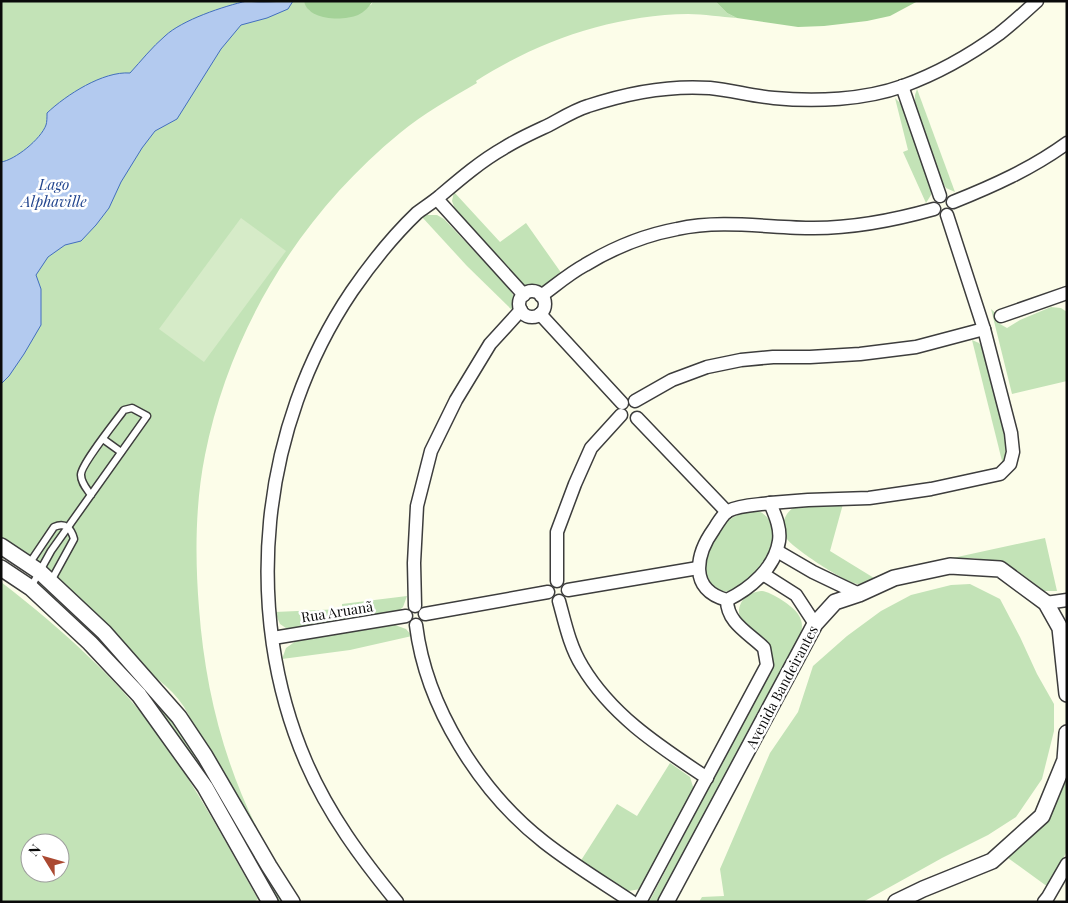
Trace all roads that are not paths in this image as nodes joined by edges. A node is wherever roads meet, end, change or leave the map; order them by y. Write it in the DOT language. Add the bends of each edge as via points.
graph roads {
  1 [pos="1037,1"];
  2 [pos="902,86"];
  3 [pos="1067,143"];
  4 [pos="940,196"];
  5 [pos="437,199"];
  6 [pos="953,202"];
  7 [pos="934,209"];
  8 [pos="947,215"];
  9 [pos="1067,293"];
  10 [pos="524,295"];
  11 [pos="541,296"];
  12 [pos="521,310"];
  13 [pos="540,314"];
  14 [pos="1001,316"];
  15 [pos="984,329"];
  16 [pos="635,401"];
  17 [pos="622,409"];
  18 [pos="637,418"];
  19 [pos="103,439"];
  20 [pos="121,452"];
  21 [pos="91,495"];
  22 [pos="770,503"];
  23 [pos="728,512"];
  24 [pos="68,527"];
  25 [pos="1,546"];
  26 [pos="777,551"];
  27 [pos="1,568"];
  28 [pos="698,568"];
  29 [pos="40,572"];
  30 [pos="763,574"];
  31 [pos="557,581"];
  32 [pos="31,588"];
  33 [pos="568,590"];
  34 [pos="548,592"];
  35 [pos="859,594"];
  36 [pos="726,600"];
  37 [pos="1067,600"];
  38 [pos="559,601"];
  39 [pos="1046,602"];
  40 [pos="414,606"];
  41 [pos="425,614"];
  42 [pos="406,616"];
  43 [pos="814,624"];
  44 [pos="416,625"];
  45 [pos="1063,627"];
  46 [pos="273,638"];
  47 [pos="1067,694"];
  48 [pos="1067,734"];
  49 [pos="707,778"];
  50 [pos="1067,864"];
  51 [pos="270,902"];
  52 [pos="292,902"];
  53 [pos="397,902"];
  54 [pos="632,902"];
  55 [pos="640,902"];
  56 [pos="666,902"];
  57 [pos="896,902"];
  58 [pos="1044,902"];
  1 -- 2 [label="street" via="999,34 950,64"];
  2 -- 4 [label="street"];
  2 -- 5 [label="street" via="830,100 772,98 707,88 668,88 630,94 584,107 504,148"];
  3 -- 6 [label="street" via="997,185"];
  4 -- 6 [label="street" via="948,196"];
  4 -- 7 [label="street" via="934,201"];
  5 -- 10 [label="street"];
  5 -- 46 [label="street" via="418,213 381,253 352,291 318,349 297,398 271,510 267,592"];
  6 -- 8 [label="street" via="953,210"];
  7 -- 8 [label="street"];
  7 -- 11 [label="street" via="850,227 710,224 677,228 625,245 583,265"];
  8 -- 15 [label="street"];
  9 -- 14 [label="street"];
  10 -- 11 [label="street" via="533,292"];
  10 -- 12 [label="street"];
  11 -- 13 [label="street" via="545,304"];
  12 -- 13 [label="street" via="530,317"];
  12 -- 40 [label="street" via="490,344 430,451 417,506"];
  13 -- 17 [label="street"];
  15 -- 16 [label="street" via="916,347 860,354 773,356 707,367 672,380"];
  15 -- 22 [label="street" via="1013,452 1010,464 1000,474 869,498"];
  16 -- 17 [label="street" via="629,400"];
  16 -- 18 [label="street" via="641,409"];
  17 -- 18 [label="street" via="628,421"];
  17 -- 31 [label="street" via="591,448 575,484 557,532"];
  18 -- 23 [label="street"];
  19 -- 20 [label="lane"];
  19 -- 20 [label="lane" via="124,410 132,408 147,416"];
  19 -- 21 [label="lane" via="80,472"];
  20 -- 21 [label="lane"];
  21 -- 24 [label="lane"];
  22 -- 23 [label="street"];
  22 -- 26 [label="street" via="778,522 780,540"];
  23 -- 28 [label="street" via="709,536 701,551"];
  24 -- 29 [label="lane"];
  24 -- 29 [label="lane" via="74,539"];
  24 -- 29 [label="lane" via="54,527"];
  25 -- 29 [label="street"];
  26 -- 30 [label="street"];
  26 -- 35 [label="street"];
  27 -- 32 [label="street"];
  28 -- 33 [label="street"];
  28 -- 36 [label="street" via="700,580 710,592"];
  29 -- 32 [label="lane"];
  29 -- 52 [label="street" via="104,632 179,717"];
  30 -- 36 [label="street" via="743,592"];
  30 -- 43 [label="street" via="796,595"];
  31 -- 33 [label="street" via="565,584"];
  31 -- 34 [label="street" via="550,585"];
  32 -- 51 [label="street" via="139,694 205,787"];
  33 -- 38 [label="street" via="565,598"];
  34 -- 38 [label="street" via="552,599"];
  34 -- 41 [label="street"];
  35 -- 39 [label="street, Avenida Bandeirantes" via="894,578 950,566 1000,569"];
  35 -- 43 [label="street, Avenida Bandeirantes" via="835,602"];
  36 -- 49 [label="street" via="734,622 764,648 767,665"];
  37 -- 39 [label="street"];
  38 -- 49 [label="street" via="581,666 610,705 648,738"];
  39 -- 45 [label="street, Avenida Bandeirantes"];
  40 -- 41 [label="street" via="422,608"];
  40 -- 42 [label="street" via="408,609"];
  41 -- 44 [label="street" via="423,622"];
  42 -- 44 [label="street" via="409,623"];
  42 -- 46 [label="street, Rua Aruanã"];
  43 -- 56 [label="street, Avenida Bandeirantes"];
  44 -- 54 [label="street" via="424,662 440,708 462,752 517,819 572,862"];
  45 -- 47 [label="street, Avenida Bandeirantes"];
  46 -- 53 [label="street" via="281,686 296,736 316,784 343,832"];
  48 -- 57 [label="street" via="1065,760 1042,816 992,862"];
  49 -- 55 [label="street"];
  50 -- 58 [label="street"];
}
